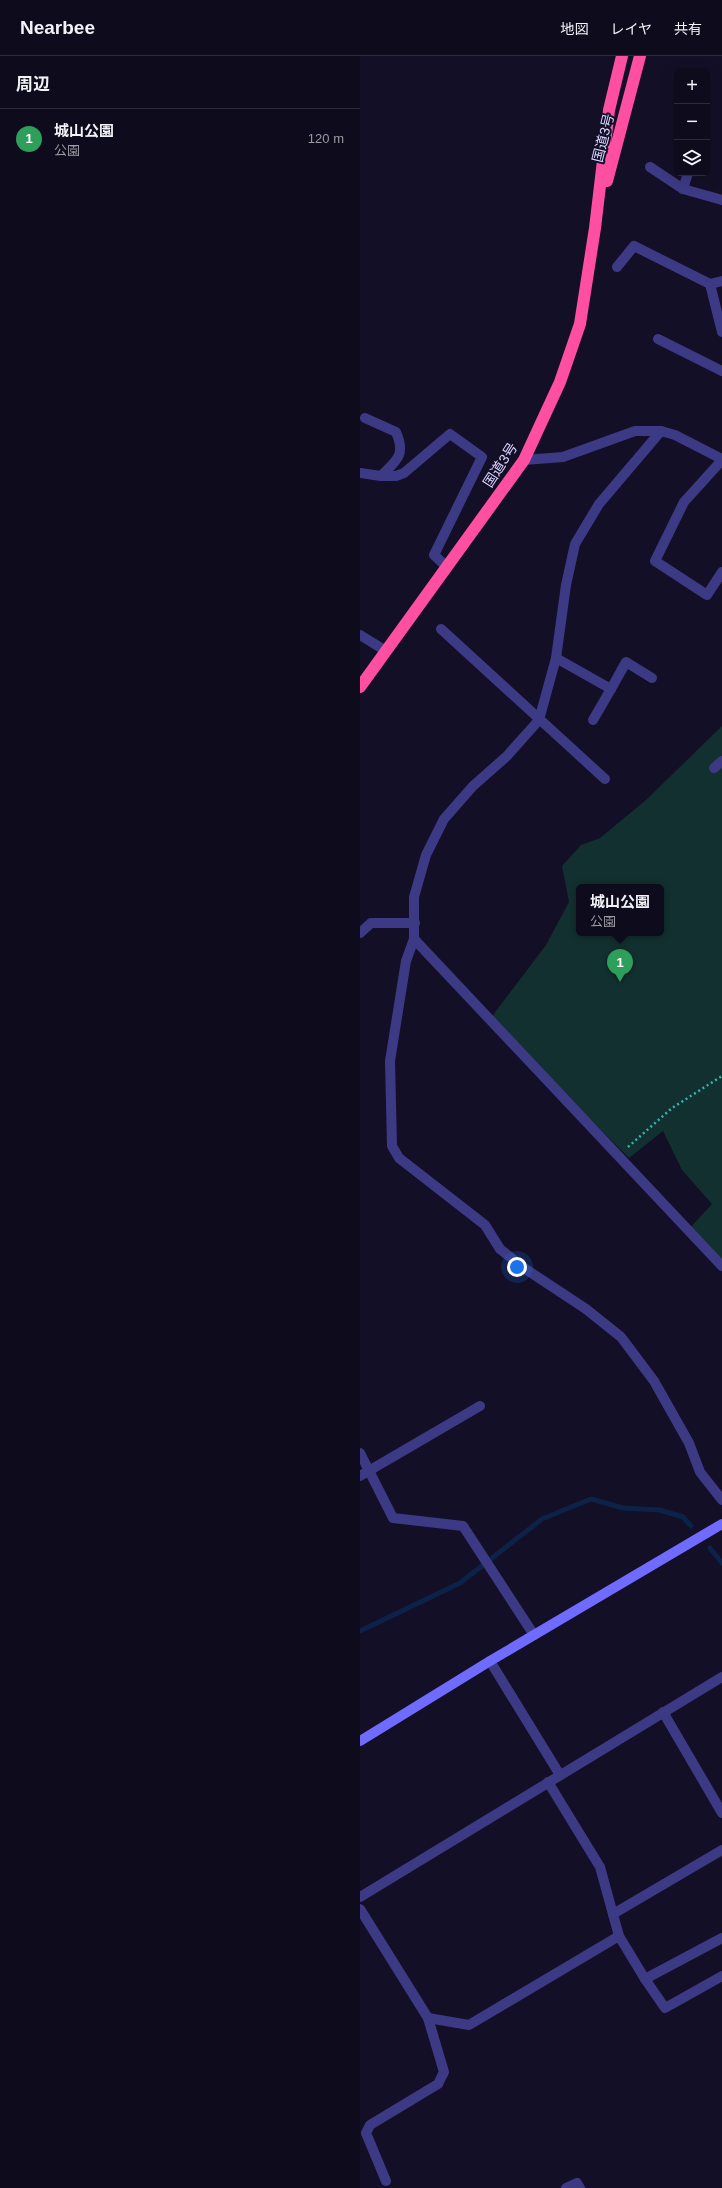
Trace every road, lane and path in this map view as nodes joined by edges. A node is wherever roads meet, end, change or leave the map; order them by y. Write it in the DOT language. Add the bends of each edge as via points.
graph roads {
  1 [pos="622,56"];
  2 [pos="640,56"];
  3 [pos="650,167"];
  4 [pos="687,176"];
  5 [pos="683,189"];
  6 [pos="722,200"];
  7 [pos="596,228"];
  8 [pos="617,267"];
  9 [pos="722,281"];
  10 [pos="710,284"];
  11 [pos="722,332"];
  12 [pos="658,339"];
  13 [pos="722,371"];
  14 [pos="365,418"];
  15 [pos="661,431"];
  16 [pos="722,459"];
  17 [pos="524,460"];
  18 [pos="360,472"];
  19 [pos="381,476"];
  20 [pos="447,567"];
  21 [pos="722,572"];
  22 [pos="441,629"];
  23 [pos="360,635"];
  24 [pos="386,651"];
  25 [pos="556,658"];
  26 [pos="652,678"];
  27 [pos="360,687"];
  28 [pos="611,689"];
  29 [pos="539,720"];
  30 [pos="593,720"];
  31 [pos="722,761"];
  32 [pos="714,768"];
  33 [pos="605,779"];
  34 [pos="415,924"];
  35 [pos="360,933"];
  36 [pos="414,939"];
  37 [pos="722,1076"];
  38 [pos="618,1156"];
  39 [pos="722,1266"];
  40 [pos="480,1406"];
  41 [pos="360,1452"];
  42 [pos="364,1473"];
  43 [pos="722,1500"];
  44 [pos="722,1524"];
  45 [pos="534,1635"];
  46 [pos="490,1661"];
  47 [pos="722,1677"];
  48 [pos="663,1712"];
  49 [pos="360,1741"];
  50 [pos="560,1775"];
  51 [pos="548,1782"];
  52 [pos="722,1812"];
  53 [pos="722,1850"];
  54 [pos="360,1897"];
  55 [pos="360,1909"];
  56 [pos="613,1914"];
  57 [pos="619,1936"];
  58 [pos="722,1938"];
  59 [pos="722,1976"];
  60 [pos="645,1979"];
  61 [pos="428,2018"];
  62 [pos="386,2181"];
  63 [pos="566,2188"];
  64 [pos="580,2188"];
  1 -- 7 [label="highway, 国道3号" via="609,110"];
  2 -- 7 [label="highway, 国道3号"];
  3 -- 5 [label="street"];
  4 -- 5 [label="street"];
  5 -- 6 [label="street"];
  7 -- 17 [label="highway, 国道3号" via="580,324 560,382"];
  8 -- 10 [label="street" via="634,246"];
  9 -- 10 [label="street"];
  10 -- 11 [label="street"];
  12 -- 13 [label="street"];
  14 -- 19 [label="street" via="396,432 402,445 398,460"];
  15 -- 16 [label="street" via="675,435"];
  15 -- 17 [label="street" via="635,430 562,457"];
  15 -- 25 [label="street" via="599,504 575,544 566,585"];
  16 -- 21 [label="street" via="684,502 655,561 707,595"];
  17 -- 20 [label="highway, 国道3号"];
  18 -- 19 [label="street"];
  19 -- 20 [label="street" via="404,473 450,434 482,457 434,555"];
  20 -- 24 [label="highway, 国道3号"];
  22 -- 29 [label="street"];
  23 -- 24 [label="street"];
  24 -- 27 [label="highway, 国道3号"];
  25 -- 28 [label="street"];
  25 -- 29 [label="street"];
  26 -- 28 [label="street" via="626,662"];
  28 -- 30 [label="street"];
  29 -- 33 [label="street"];
  29 -- 34 [label="street" via="444,819 426,855 414,897"];
  31 -- 32 [label="street"];
  34 -- 35 [label="street" via="371,923"];
  34 -- 36 [label="street"];
  36 -- 38 [label="street"];
  36 -- 43 [label="street" via="406,961 390,1061 392,1146 399,1158 486,1225 500,1248 621,1337 654,1381 689,1443 700,1472"];
  37 -- 38 [label="path" via="672,1108"];
  38 -- 39 [label="street"];
  40 -- 42 [label="street"];
  41 -- 42 [label="street"];
  42 -- 45 [label="street" via="393,1518 463,1526"];
  44 -- 45 [label="street"];
  45 -- 46 [label="street"];
  46 -- 49 [label="street"];
  46 -- 50 [label="street"];
  47 -- 48 [label="street"];
  48 -- 50 [label="street"];
  48 -- 52 [label="street"];
  50 -- 51 [label="street"];
  51 -- 54 [label="street"];
  51 -- 56 [label="street" via="600,1868"];
  53 -- 56 [label="street"];
  55 -- 61 [label="street"];
  56 -- 57 [label="street"];
  57 -- 60 [label="street"];
  57 -- 61 [label="street" via="469,2025"];
  58 -- 60 [label="street"];
  59 -- 60 [label="street" via="665,2008"];
  61 -- 62 [label="street" via="444,2072 438,2084 370,2125 366,2133"];
  63 -- 64 [label="street" via="578,2182"];
}
